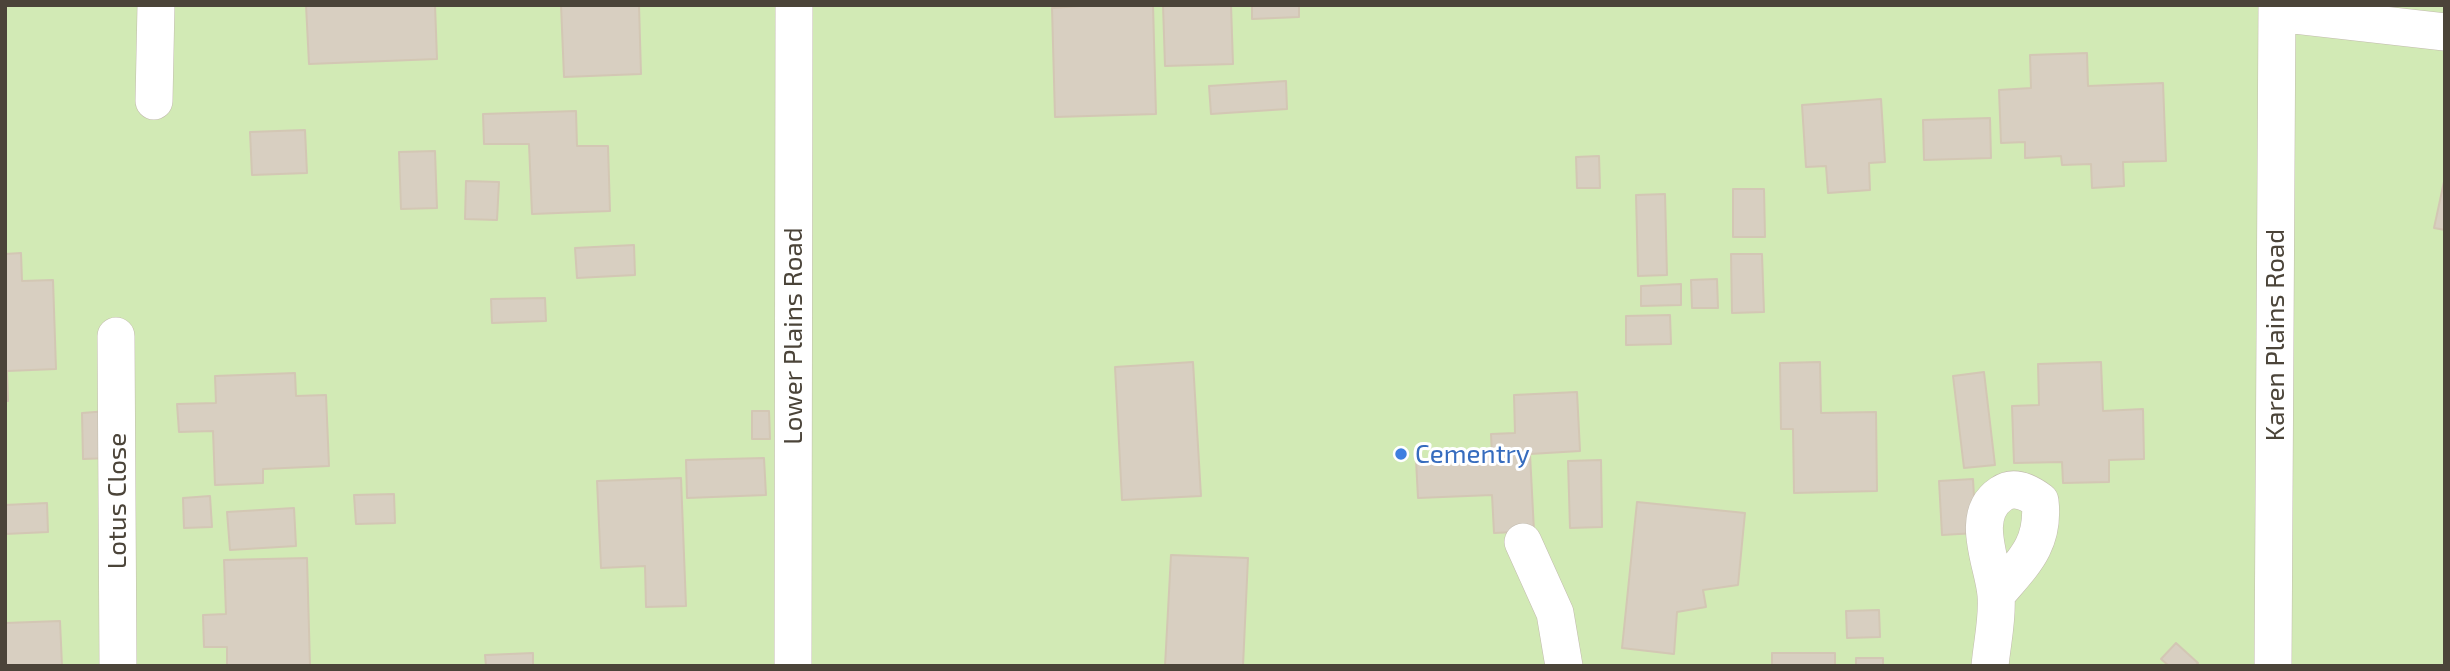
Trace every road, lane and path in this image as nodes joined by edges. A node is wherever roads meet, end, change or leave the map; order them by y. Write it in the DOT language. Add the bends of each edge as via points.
graph roads {
  1 [pos="156,5"];
  2 [pos="794,5"];
  3 [pos="2277,9"];
  4 [pos="2445,32"];
  5 [pos="154,101"];
  6 [pos="116,336"];
  7 [pos="1523,542"];
  8 [pos="1996,595"];
  9 [pos="118,666"];
  10 [pos="793,666"];
  11 [pos="1564,666"];
  12 [pos="1990,666"];
  13 [pos="2273,666"];
  1 -- 5 [label="street"];
  2 -- 10 [label="street, Lower Plains Road"];
  3 -- 4 [label="street"];
  3 -- 13 [label="street, Karen Plains Road"];
  6 -- 9 [label="street, Lotus Close"];
  7 -- 11 [label="street" via="1555,613"];
  8 -- 12 [label="street"];
}
